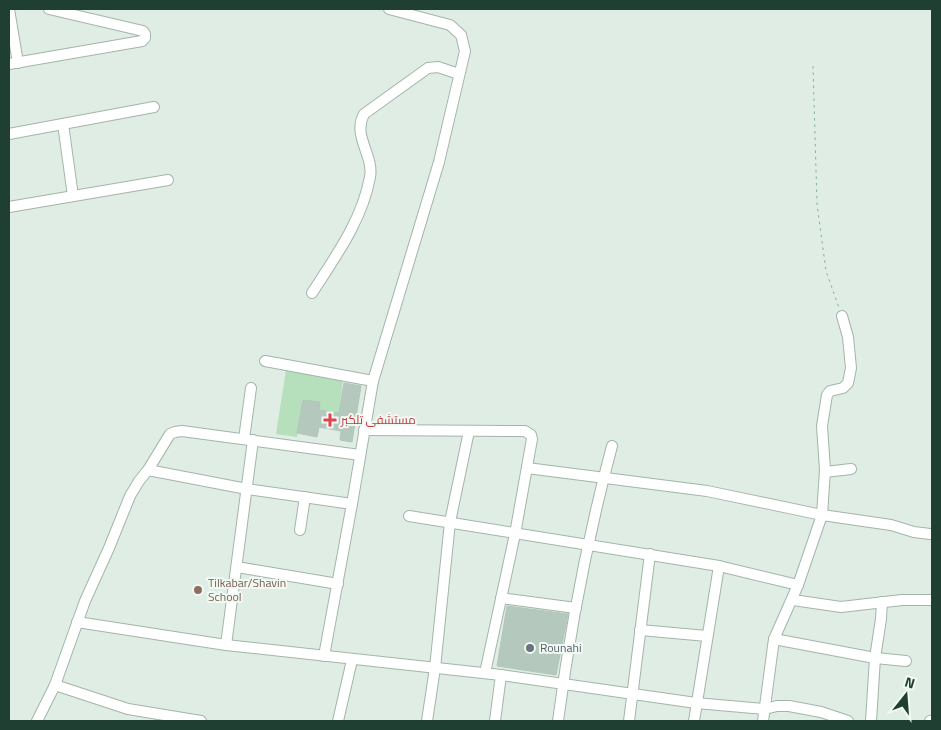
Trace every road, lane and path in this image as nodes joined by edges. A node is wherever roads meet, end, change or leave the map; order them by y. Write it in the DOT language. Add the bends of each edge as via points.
graph roads {
  1 [pos="9,9"];
  2 [pos="49,9"];
  3 [pos="389,9"];
  4 [pos="13,64"];
  5 [pos="813,66"];
  6 [pos="459,74"];
  7 [pos="154,107"];
  8 [pos="63,124"];
  9 [pos="9,134"];
  10 [pos="168,180"];
  11 [pos="73,196"];
  12 [pos="9,207"];
  13 [pos="312,294"];
  14 [pos="842,316"];
  15 [pos="265,361"];
  16 [pos="373,381"];
  17 [pos="252,388"];
  18 [pos="364,430"];
  19 [pos="469,431"];
  20 [pos="249,440"];
  21 [pos="612,446"];
  22 [pos="360,455"];
  23 [pos="527,468"];
  24 [pos="851,469"];
  25 [pos="148,470"];
  26 [pos="825,472"];
  27 [pos="603,477"];
  28 [pos="247,489"];
  29 [pos="305,497"];
  30 [pos="352,504"];
  31 [pos="822,515"];
  32 [pos="409,516"];
  33 [pos="450,522"];
  34 [pos="300,530"];
  35 [pos="515,534"];
  36 [pos="930,534"];
  37 [pos="589,544"];
  38 [pos="650,554"];
  39 [pos="719,566"];
  40 [pos="236,567"];
  41 [pos="338,584"];
  42 [pos="798,585"];
  43 [pos="500,598"];
  44 [pos="792,600"];
  45 [pos="932,600"];
  46 [pos="882,602"];
  47 [pos="576,608"];
  48 [pos="77,622"];
  49 [pos="640,630"];
  50 [pos="707,636"];
  51 [pos="774,639"];
  52 [pos="226,645"];
  53 [pos="324,656"];
  54 [pos="875,658"];
  55 [pos="352,660"];
  56 [pos="906,661"];
  57 [pos="435,668"];
  58 [pos="485,674"];
  59 [pos="501,675"];
  60 [pos="563,684"];
  61 [pos="55,685"];
  62 [pos="633,694"];
  63 [pos="696,703"];
  64 [pos="765,709"];
  65 [pos="37,721"];
  66 [pos="201,721"];
  67 [pos="338,721"];
  68 [pos="427,721"];
  69 [pos="495,721"];
  70 [pos="558,721"];
  71 [pos="629,721"];
  72 [pos="694,721"];
  73 [pos="763,721"];
  74 [pos="848,721"];
  75 [pos="871,721"];
  1 -- 4 [label="street"];
  2 -- 4 [label="street" via="143,31 145,38"];
  3 -- 6 [label="street" via="450,25 458,31 465,46"];
  5 -- 14 [label="path" via="818,212 826,271"];
  6 -- 13 [label="street" via="438,67 428,68 364,114 360,134 371,172 364,197 356,221"];
  6 -- 16 [label="street" via="439,162"];
  7 -- 8 [label="street"];
  8 -- 9 [label="street"];
  8 -- 11 [label="street"];
  10 -- 11 [label="street"];
  11 -- 12 [label="street"];
  14 -- 26 [label="street" via="851,368 848,383 827,395 822,426"];
  15 -- 16 [label="street"];
  16 -- 18 [label="street"];
  17 -- 20 [label="street"];
  18 -- 19 [label="street"];
  18 -- 22 [label="street"];
  19 -- 23 [label="street" via="528,432 532,439"];
  19 -- 33 [label="street"];
  20 -- 22 [label="street"];
  20 -- 25 [label="street" via="175,432 165,441"];
  20 -- 28 [label="street"];
  21 -- 27 [label="street"];
  22 -- 30 [label="street"];
  23 -- 27 [label="street"];
  23 -- 35 [label="street"];
  24 -- 26 [label="street"];
  25 -- 28 [label="street"];
  25 -- 48 [label="street" via="130,496"];
  26 -- 31 [label="street"];
  27 -- 31 [label="street" via="707,491"];
  27 -- 37 [label="street"];
  28 -- 29 [label="street"];
  28 -- 40 [label="street"];
  29 -- 30 [label="street"];
  29 -- 34 [label="street"];
  30 -- 41 [label="street"];
  31 -- 36 [label="street"];
  31 -- 42 [label="street"];
  32 -- 33 [label="street"];
  33 -- 35 [label="street"];
  33 -- 57 [label="street"];
  35 -- 37 [label="street"];
  35 -- 43 [label="street"];
  37 -- 38 [label="street"];
  37 -- 47 [label="street"];
  38 -- 39 [label="street"];
  38 -- 49 [label="street"];
  39 -- 42 [label="street"];
  39 -- 50 [label="street"];
  40 -- 41 [label="street"];
  40 -- 52 [label="street"];
  41 -- 53 [label="street"];
  42 -- 44 [label="street"];
  43 -- 47 [label="street"];
  43 -- 58 [label="street"];
  44 -- 46 [label="street" via="841,607"];
  44 -- 51 [label="street"];
  45 -- 46 [label="street"];
  46 -- 54 [label="street"];
  47 -- 60 [label="street"];
  48 -- 52 [label="street"];
  48 -- 61 [label="street"];
  49 -- 50 [label="street"];
  49 -- 62 [label="street"];
  50 -- 63 [label="street"];
  51 -- 54 [label="street"];
  51 -- 64 [label="street"];
  52 -- 53 [label="street"];
  53 -- 55 [label="street"];
  54 -- 56 [label="street"];
  54 -- 75 [label="street"];
  55 -- 57 [label="street"];
  55 -- 67 [label="street"];
  57 -- 58 [label="street"];
  57 -- 68 [label="street"];
  58 -- 59 [label="street"];
  59 -- 60 [label="street"];
  59 -- 69 [label="street"];
  60 -- 62 [label="street"];
  60 -- 70 [label="street"];
  61 -- 65 [label="street"];
  61 -- 66 [label="street" via="128,708"];
  62 -- 63 [label="street"];
  62 -- 71 [label="street"];
  63 -- 64 [label="street"];
  63 -- 72 [label="street"];
  64 -- 73 [label="street"];
  64 -- 74 [label="street" via="788,706"];
}
